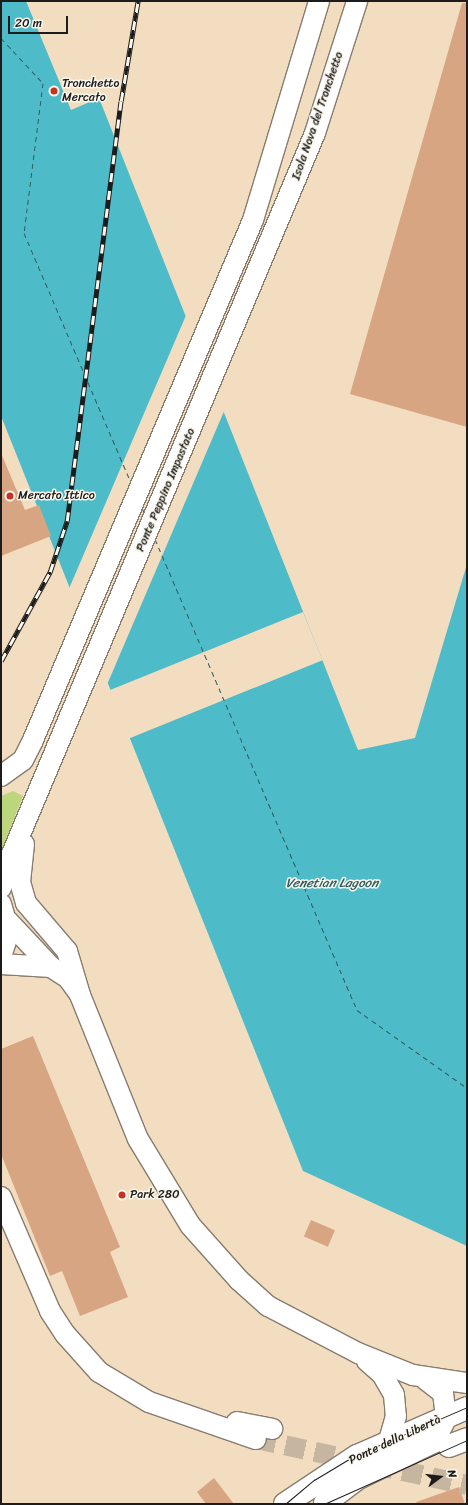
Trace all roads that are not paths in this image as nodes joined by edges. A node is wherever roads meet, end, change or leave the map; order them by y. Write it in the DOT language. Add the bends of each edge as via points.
graph roads {
  1 [pos="318,1"];
  2 [pos="357,1"];
  3 [pos="276,230"];
  4 [pos="1,776"];
  5 [pos="26,821"];
  6 [pos="3,903"];
  7 [pos="1,957"];
  8 [pos="1,964"];
  9 [pos="51,967"];
  10 [pos="80,994"];
  11 [pos="1,1197"];
  12 [pos="358,1353"];
  13 [pos="418,1377"];
  14 [pos="467,1383"];
  15 [pos="467,1408"];
  16 [pos="446,1416"];
  17 [pos="264,1434"];
  18 [pos="390,1440"];
  19 [pos="458,1443"];
  20 [pos="285,1504"];
  21 [pos="325,1504"];
  1 -- 4 [label="street, Ponte Peppino Impastato" via="254,220 33,740 22,760"];
  2 -- 3 [label="street, Isola Nova del Tronchetto" via="315,133"];
  3 -- 5 [label="street, Ponte Peppino Impastato"];
  5 -- 6 [label="street"];
  5 -- 10 [label="street" via="20,868 22,893 34,916 63,943 76,971"];
  6 -- 7 [label="street" via="9,940"];
  6 -- 9 [label="street"];
  8 -- 9 [label="street"];
  9 -- 10 [label="street" via="68,978"];
  10 -- 12 [label="street" via="138,1139 190,1225 239,1280 268,1306"];
  11 -- 17 [label="street" via="50,1311 81,1353 121,1387 149,1402 207,1421"];
  12 -- 13 [label="street"];
  12 -- 18 [label="street" via="382,1374 394,1395 396,1416"];
  13 -- 14 [label="street"];
  13 -- 16 [label="street" via="440,1388 446,1398"];
  15 -- 16 [label="main road, Ponte della Libertà"];
  16 -- 18 [label="main road, Ponte della Libertà"];
  16 -- 21 [label="main road" via="433,1442 358,1478"];
  18 -- 20 [label="main road, Ponte della Libertà" via="333,1470"];
  19 -- 21 [label="main road, Ponte della Libertà"];
}
